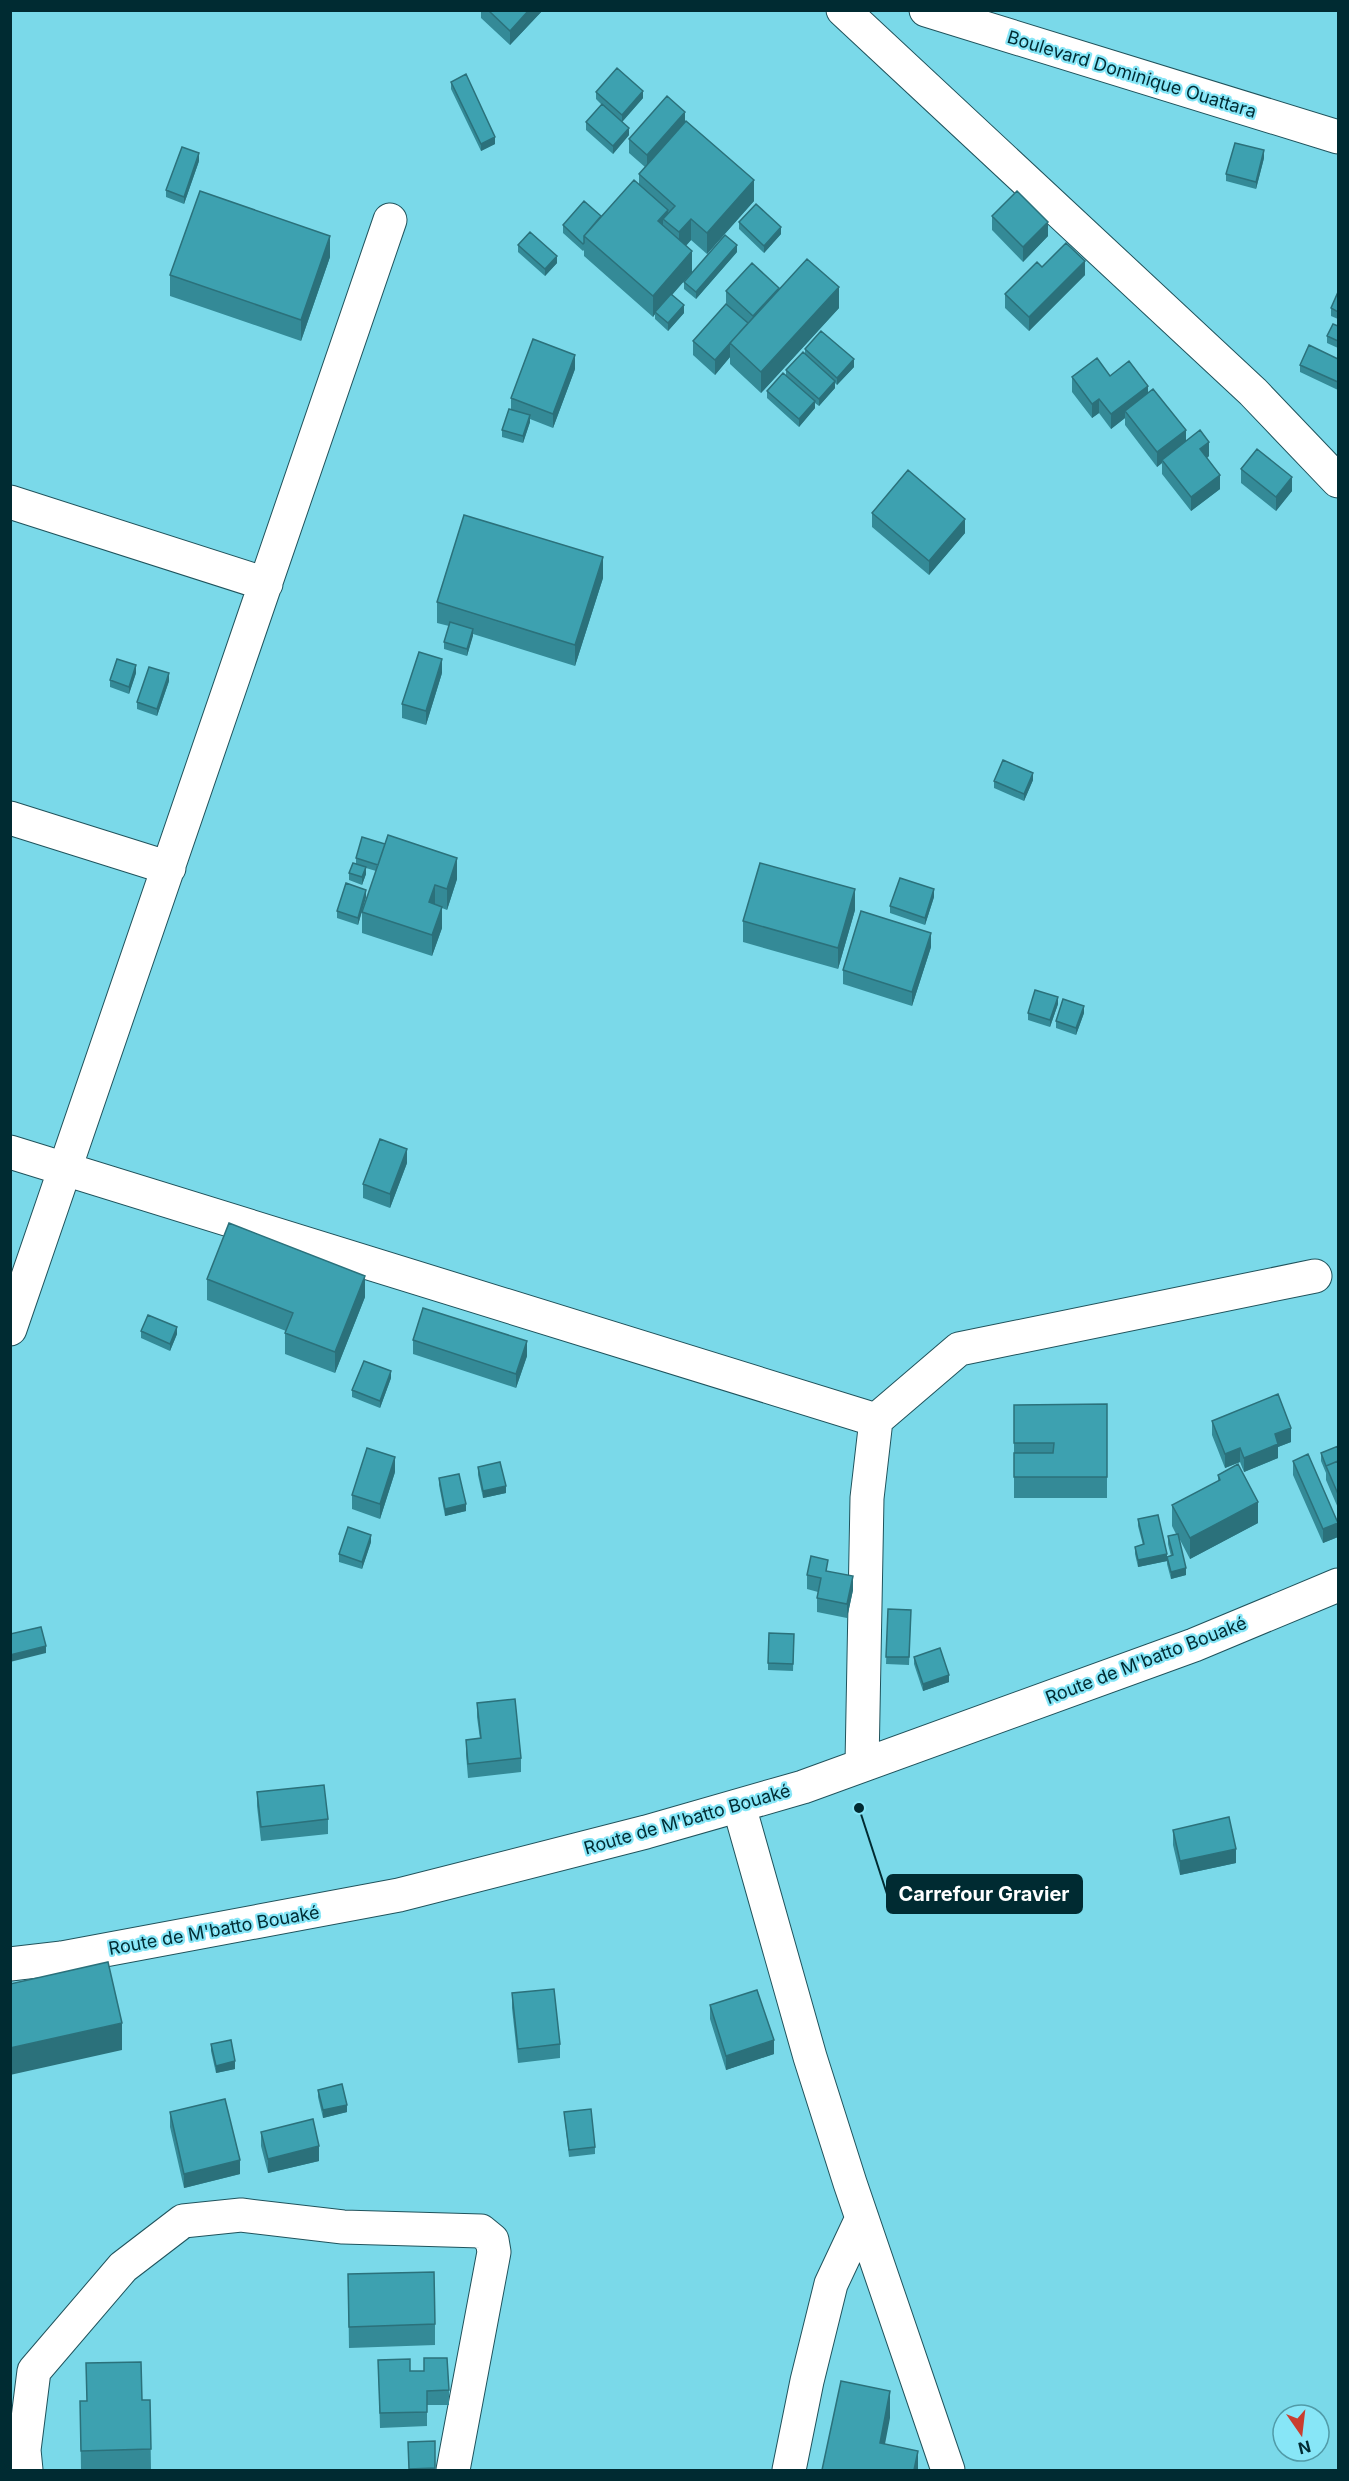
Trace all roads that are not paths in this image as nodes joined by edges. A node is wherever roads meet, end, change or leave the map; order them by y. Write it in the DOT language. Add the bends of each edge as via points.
graph roads {
  1 [pos="843,10"];
  2 [pos="926,10"];
  3 [pos="1338,137"];
  4 [pos="390,220"];
  5 [pos="1338,481"];
  6 [pos="10,502"];
  7 [pos="266,585"];
  8 [pos="10,818"];
  9 [pos="169,868"];
  10 [pos="10,1152"];
  11 [pos="65,1170"];
  12 [pos="1315,1276"];
  13 [pos="10,1329"];
  14 [pos="876,1420"];
  15 [pos="1338,1585"];
  16 [pos="862,1764"];
  17 [pos="739,1806"];
  18 [pos="10,1964"];
  19 [pos="862,2218"];
  20 [pos="26,2470"];
  21 [pos="453,2470"];
  22 [pos="789,2470"];
  23 [pos="948,2470"];
  1 -- 5 [label="street" via="1253,392"];
  2 -- 3 [label="street, Boulevard Dominique Ouattara"];
  4 -- 7 [label="street"];
  6 -- 7 [label="street"];
  7 -- 9 [label="street"];
  8 -- 9 [label="street"];
  9 -- 11 [label="street"];
  10 -- 11 [label="street"];
  11 -- 13 [label="street"];
  11 -- 14 [label="street"];
  12 -- 14 [label="street" via="959,1349"];
  14 -- 16 [label="street" via="867,1498"];
  15 -- 16 [label="street, Route de M'batto Bouaké" via="1194,1645"];
  16 -- 17 [label="street, Route de M'batto Bouaké"];
  17 -- 18 [label="street, Route de M'batto Bouaké" via="399,1895 62,1958"];
  17 -- 19 [label="street" via="810,2056"];
  19 -- 22 [label="street" via="831,2284"];
  19 -- 23 [label="street"];
  20 -- 21 [label="street" via="24,2450 34,2371 123,2267 183,2221 241,2215 343,2227 481,2231 492,2240 494,2252"];
}
